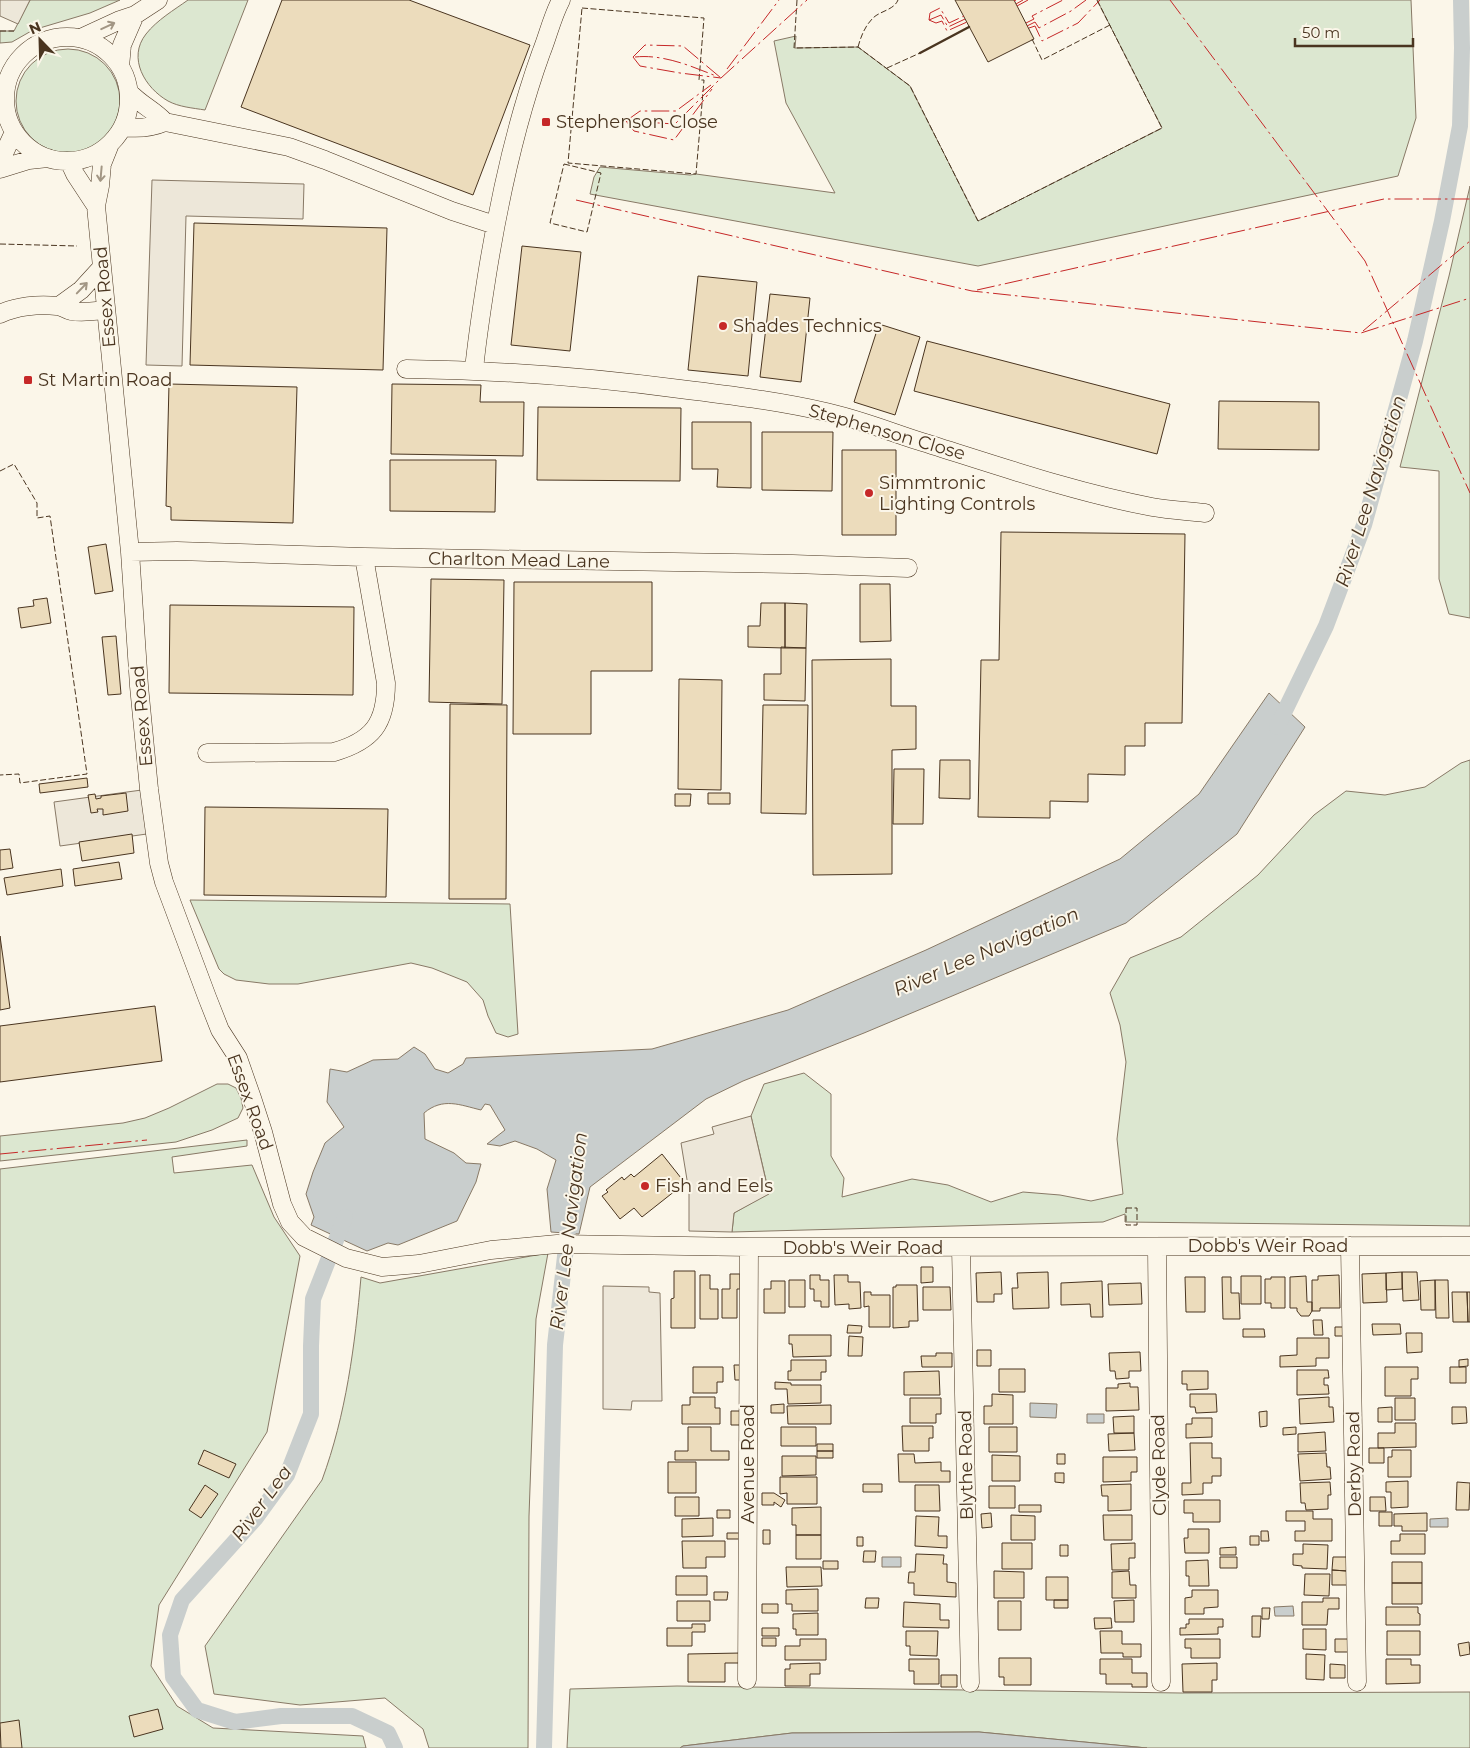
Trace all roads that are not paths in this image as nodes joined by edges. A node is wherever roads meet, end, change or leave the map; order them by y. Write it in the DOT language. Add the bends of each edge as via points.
graph roads {
  1 [pos="158,0"];
  2 [pos="561,0"];
  3 [pos="135,15"];
  4 [pos="81,38"];
  5 [pos="0,62"];
  6 [pos="18,62"];
  7 [pos="120,67"];
  8 [pos="129,92"];
  9 [pos="3,102"];
  10 [pos="165,122"];
  11 [pos="123,127"];
  12 [pos="14,132"];
  13 [pos="110,144"];
  14 [pos="48,158"];
  15 [pos="0,162"];
  16 [pos="69,162"];
  17 [pos="0,169"];
  18 [pos="96,206"];
  19 [pos="495,226"];
  20 [pos="102,266"];
  21 [pos="59,306"];
  22 [pos="106,310"];
  23 [pos="0,314"];
  24 [pos="406,369"];
  25 [pos="474,370"];
  26 [pos="1205,513"];
  27 [pos="130,552"];
  28 [pos="364,557"];
  29 [pos="908,568"];
  30 [pos="206,753"];
  31 [pos="282,1204"];
  32 [pos="1350,1246"];
  33 [pos="1470,1246"];
  34 [pos="749,1247"];
  35 [pos="1157,1247"];
  36 [pos="961,1248"];
  37 [pos="747,1680"];
  38 [pos="1161,1682"];
  39 [pos="1357,1682"];
  40 [pos="970,1683"];
  1 -- 3 [label="street"];
  2 -- 19 [label="street" via="515,135"];
  4 -- 3 [label="street, one-way"];
  3 -- 7 [label="street" via="122,46"];
  4 -- 6 [label="street" via="63,37 46,41 30,49"];
  4 -- 7 [label="street" via="98,45"];
  5 -- 6 [label="street"];
  6 -- 9 [label="street" via="10,75"];
  7 -- 8 [label="street"];
  8 -- 10 [label="street"];
  8 -- 11 [label="street" via="129,110"];
  9 -- 12 [label="street"];
  10 -- 11 [label="street" via="154,127"];
  10 -- 19 [label="street" via="289,148"];
  11 -- 13 [label="street"];
  12 -- 14 [label="street" via="37,154"];
  12 -- 15 [label="street"];
  13 -- 16 [label="street" via="88,158"];
  13 -- 18 [label="street, Essex Road, one-way" via="102,164"];
  14 -- 16 [label="street"];
  14 -- 17 [label="street"];
  16 -- 18 [label="street, Essex Road"];
  18 -- 20 [label="street, Essex Road"];
  19 -- 25 [label="street"];
  21 -- 20 [label="street, one-way" via="81,290"];
  20 -- 22 [label="street, Essex Road"];
  21 -- 22 [label="street" via="69,311"];
  21 -- 23 [label="street" via="20,308"];
  22 -- 27 [label="street, Essex Road"];
  24 -- 25 [label="street, Stephenson Close"];
  25 -- 26 [label="street, Stephenson Close" via="628,381 755,398 864,422 1100,496"];
  27 -- 28 [label="street, Charlton Mead Lane"];
  27 -- 31 [label="street, Essex Road" via="139,686 159,862 220,1030 238,1058"];
  28 -- 29 [label="street, Charlton Mead Lane"];
  28 -- 30 [label="street" via="386,683 386,701 370,735 352,747 334,752"];
  31 -- 34 [label="street, Dobb's Weir Road" via="290,1222 304,1236 346,1258 382,1267 551,1244"];
  32 -- 33 [label="street, Dobb's Weir Road"];
  32 -- 35 [label="street, Dobb's Weir Road"];
  32 -- 39 [label="street, Derby Road"];
  34 -- 36 [label="street, Dobb's Weir Road"];
  34 -- 37 [label="street, Avenue Road"];
  35 -- 36 [label="street, Dobb's Weir Road"];
  35 -- 38 [label="street, Clyde Road"];
  36 -- 40 [label="street, Blythe Road"];
}
